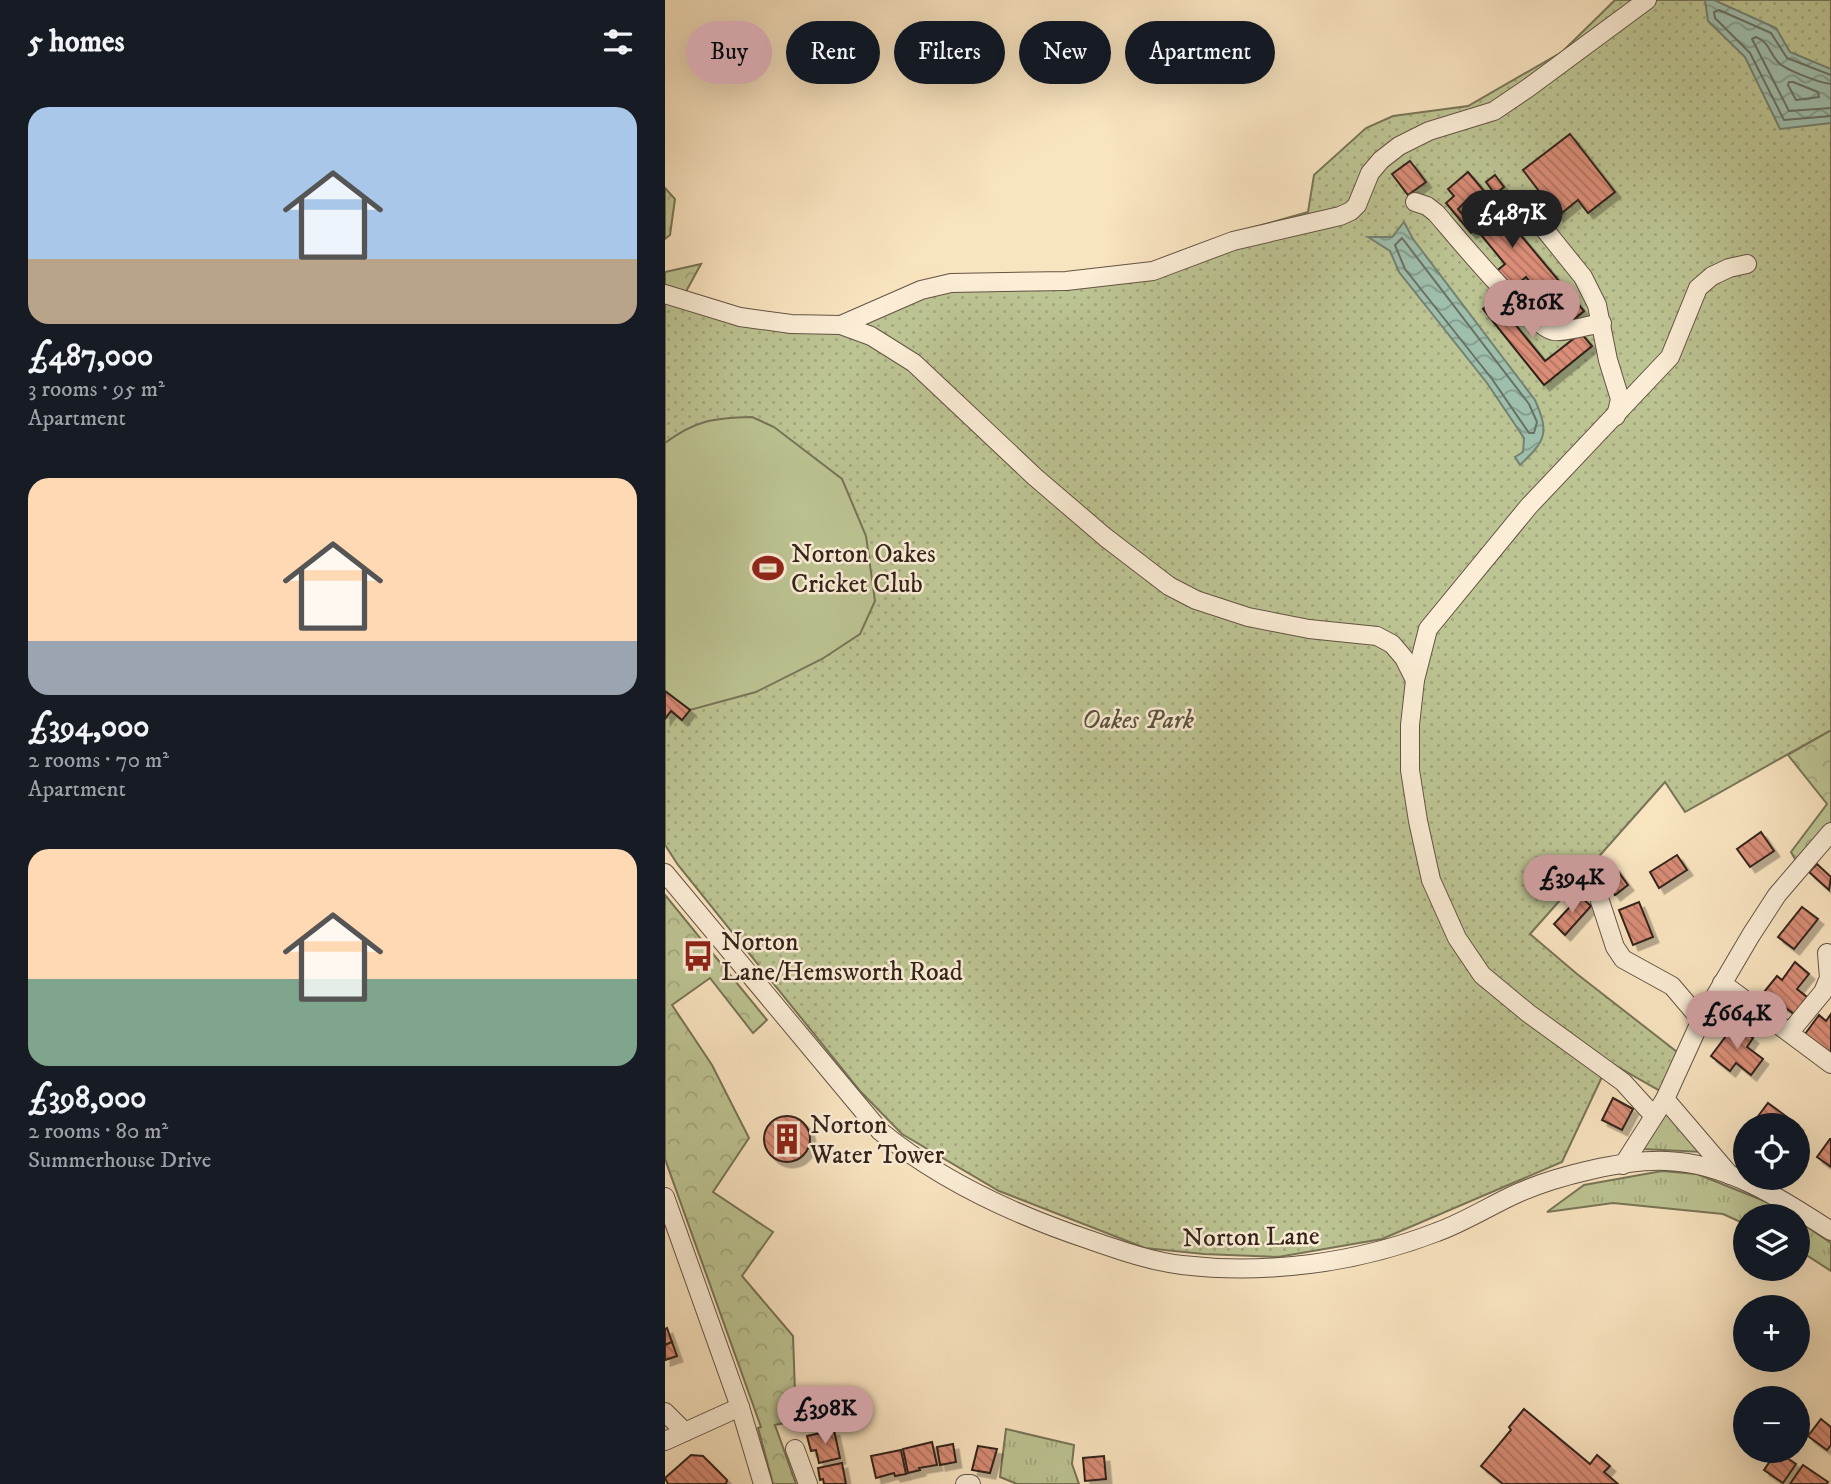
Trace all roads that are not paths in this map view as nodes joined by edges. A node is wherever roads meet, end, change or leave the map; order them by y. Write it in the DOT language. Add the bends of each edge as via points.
graph roads {
  1 [pos="1647,0"];
  2 [pos="1521,200"];
  3 [pos="1415,202"];
  4 [pos="1747,264"];
  5 [pos="665,294"];
  6 [pos="1602,323"];
  7 [pos="841,325"];
  8 [pos="1616,416"];
  9 [pos="1415,680"];
  10 [pos="1831,832"];
  11 [pos="665,873"];
  12 [pos="1600,901"];
  13 [pos="1827,953"];
  14 [pos="1722,983"];
  15 [pos="1701,1020"];
  16 [pos="1790,1032"];
  17 [pos="1831,1064"];
  18 [pos="1665,1100"];
  19 [pos="1653,1115"];
  20 [pos="1623,1165"];
  21 [pos="1730,1175"];
  22 [pos="665,1197"];
  23 [pos="1831,1231"];
  24 [pos="740,1407"];
  25 [pos="665,1412"];
  26 [pos="684,1432"];
  27 [pos="665,1441"];
  28 [pos="795,1449"];
  29 [pos="762,1484"];
  30 [pos="808,1484"];
  31 [pos="965,1484"];
  32 [pos="971,1484"];
  1 -- 7 [label="street" via="1494,110 1429,131 1390,153 1370,173 1357,205 1340,216 1233,241 1153,271 1066,281 951,283 921,290"];
  2 -- 6 [label="street" via="1583,277"];
  3 -- 6 [label="street" via="1436,213 1537,322 1552,331"];
  4 -- 8 [label="street" via="1712,276 1698,288 1670,357"];
  5 -- 7 [label="street" via="740,317"];
  6 -- 8 [label="street" via="1620,399"];
  7 -- 9 [label="street" via="871,336 914,363 1045,485 1169,586 1248,617 1377,636 1392,644"];
  8 -- 9 [label="street" via="1529,506 1428,629"];
  9 -- 19 [label="street" via="1410,770 1418,821 1431,880 1457,937 1482,975 1623,1082"];
  10 -- 14 [label="street" via="1777,895"];
  11 -- 20 [label="street, Norton Lane" via="880,1131 904,1151 935,1171 1051,1227 1126,1253 1180,1265 1228,1268 1331,1261 1437,1232 1554,1180"];
  12 -- 15 [label="street" via="1623,959 1672,986"];
  13 -- 16 [label="street" via="1829,978 1823,992"];
  14 -- 15 [label="street"];
  14 -- 16 [label="street"];
  15 -- 18 [label="street"];
  16 -- 17 [label="street"];
  18 -- 19 [label="street"];
  18 -- 21 [label="street"];
  19 -- 20 [label="street"];
  20 -- 21 [label="street, Norton Lane" via="1667,1161"];
  21 -- 23 [label="street, Norton Lane"];
  22 -- 24 [label="street"];
  24 -- 26 [label="street"];
  24 -- 29 [label="street"];
  25 -- 26 [label="street"];
  26 -- 27 [label="street"];
  28 -- 30 [label="street"];
  31 -- 32 [label="street"];
}
